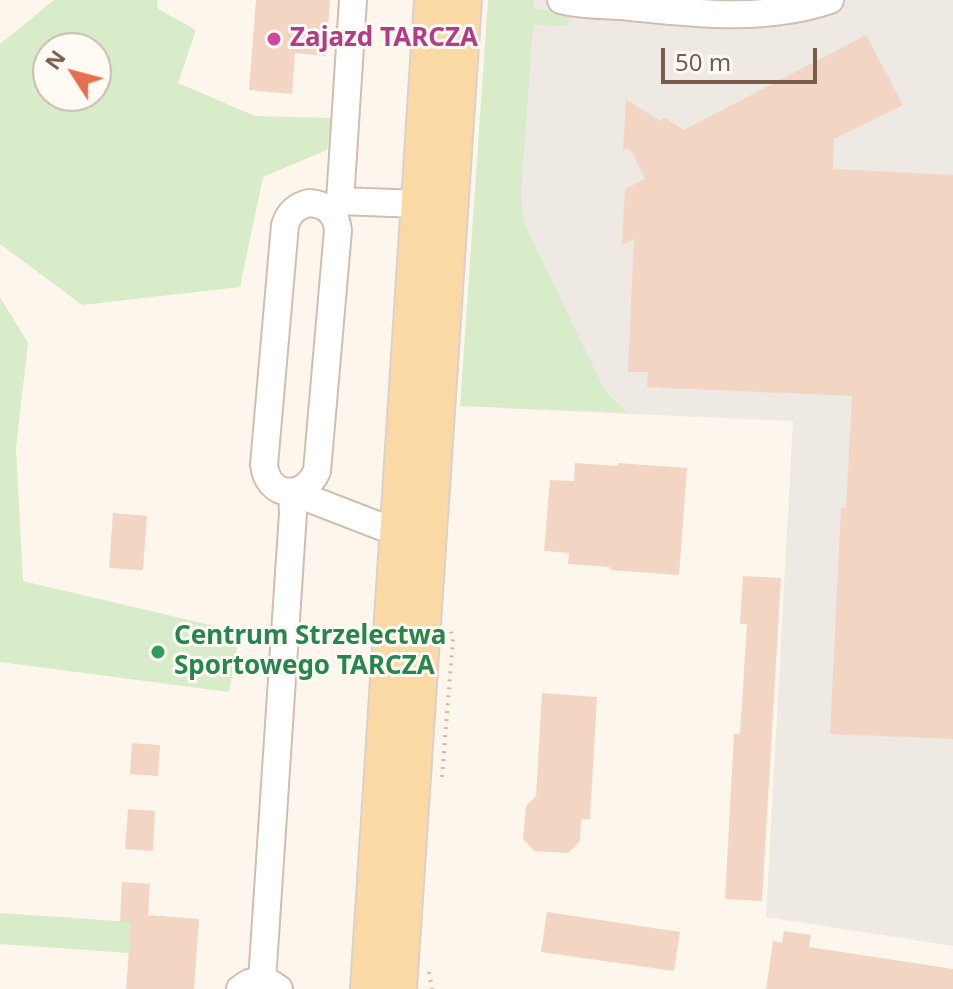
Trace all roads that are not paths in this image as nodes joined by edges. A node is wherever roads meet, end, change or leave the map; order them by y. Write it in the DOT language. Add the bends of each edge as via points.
graph roads {
  1 [pos="353,0"];
  2 [pos="432,0"];
  3 [pos="464,0"];
  4 [pos="561,0"];
  5 [pos="826,1"];
  6 [pos="654,5"];
  7 [pos="773,6"];
  8 [pos="715,7"];
  9 [pos="453,163"];
  10 [pos="340,201"];
  11 [pos="419,204"];
  12 [pos="338,230"];
  13 [pos="448,240"];
  14 [pos="292,492"];
  15 [pos="398,533"];
  16 [pos="260,986"];
  17 [pos="368,989"];
  18 [pos="399,989"];
  1 -- 10 [label="lane"];
  2 -- 11 [label="main road"];
  3 -- 9 [label="main road"];
  4 -- 6 [label="lane"];
  5 -- 7 [label="lane"];
  6 -- 8 [label="lane"];
  7 -- 8 [label="lane"];
  9 -- 11 [label="lane" via="437,189"];
  9 -- 13 [label="main road"];
  10 -- 11 [label="lane"];
  10 -- 12 [label="lane"];
  11 -- 13 [label="lane"];
  11 -- 15 [label="main road"];
  12 -- 14 [label="lane" via="317,471 306,487"];
  12 -- 14 [label="lane" via="331,212 314,204 295,209 285,225 264,465 270,483"];
  13 -- 18 [label="main road"];
  14 -- 15 [label="lane"];
  14 -- 16 [label="lane"];
  15 -- 17 [label="main road"];
}
